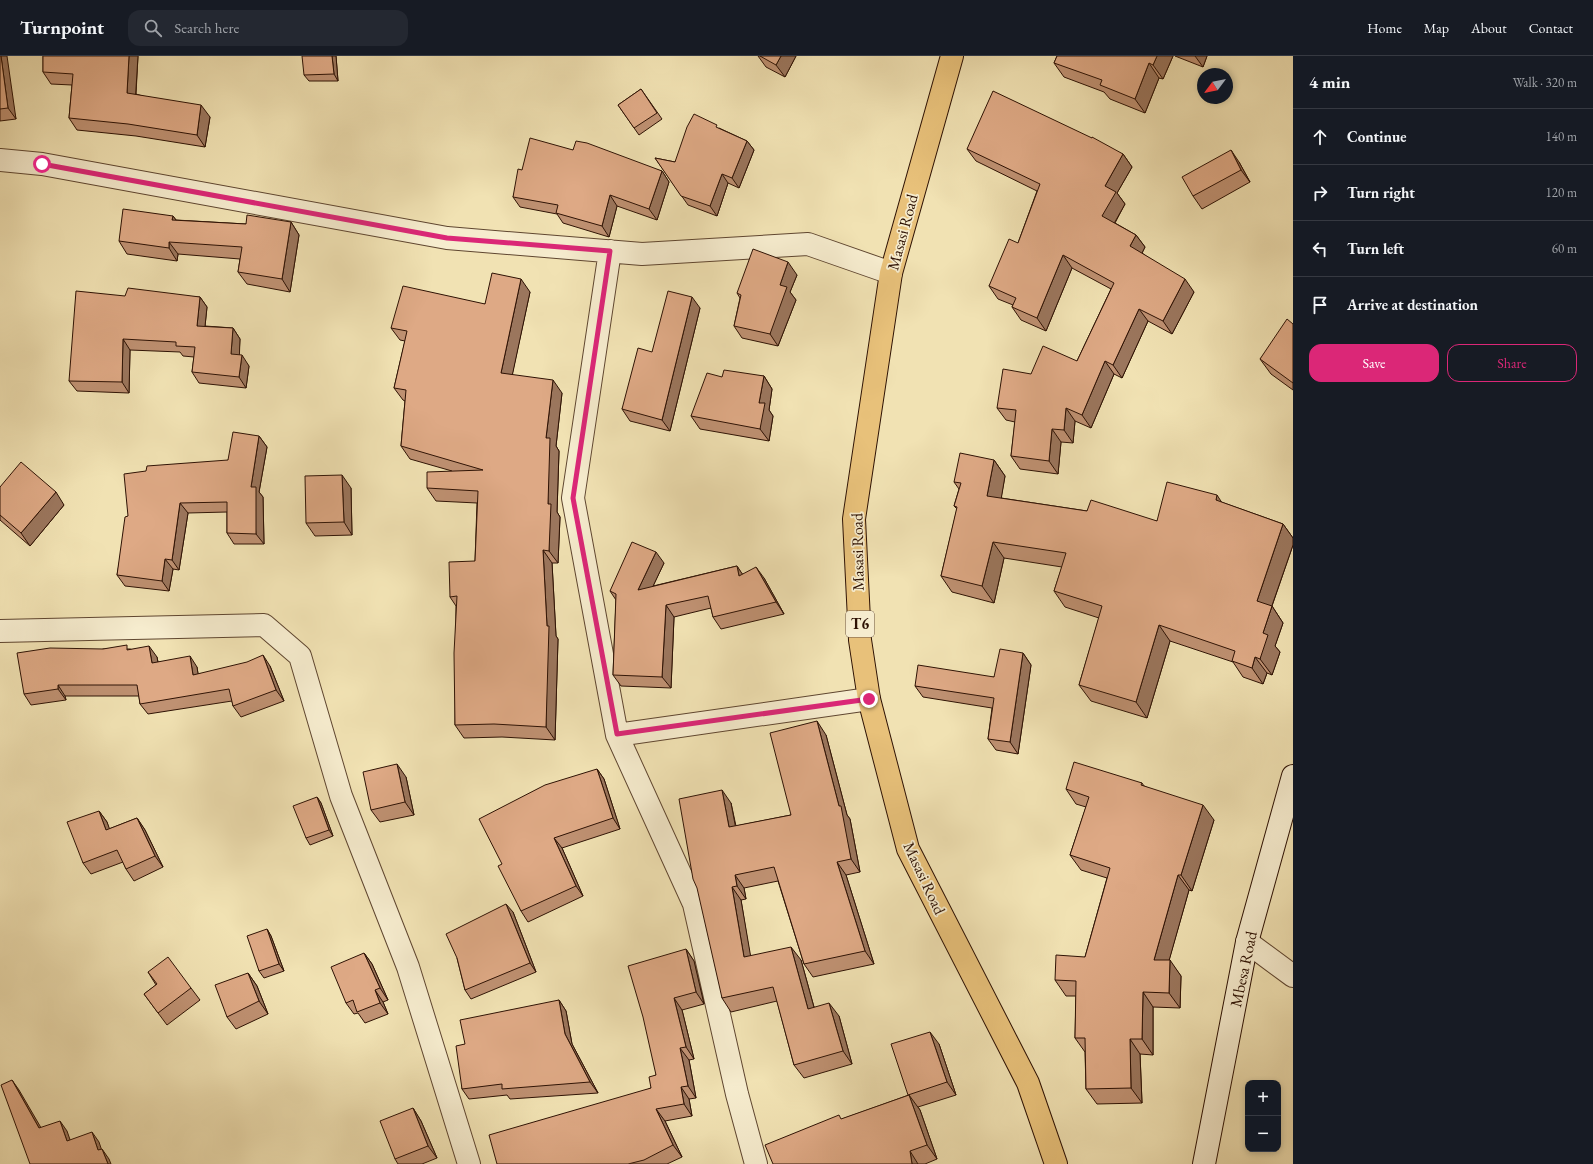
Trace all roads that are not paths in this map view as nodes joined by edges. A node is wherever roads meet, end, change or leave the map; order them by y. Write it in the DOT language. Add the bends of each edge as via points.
graph roads {
  1 [pos="952,56"];
  2 [pos="0,160"];
  3 [pos="610,251"];
  4 [pos="891,273"];
  5 [pos="0,631"];
  6 [pos="869,699"];
  7 [pos="617,734"];
  8 [pos="1293,776"];
  9 [pos="1247,942"];
  10 [pos="1293,976"];
  11 [pos="469,1164"];
  12 [pos="756,1164"];
  13 [pos="1056,1164"];
  14 [pos="1204,1164"];
  1 -- 4 [label="highway, Masasi Road / T6"];
  2 -- 3 [label="street" via="42,164 447,238"];
  3 -- 4 [label="street" via="642,254 808,244"];
  3 -- 7 [label="street" via="573,498"];
  4 -- 6 [label="highway, Masasi Road / T6" via="854,519 860,640"];
  5 -- 11 [label="street" via="264,625 300,656 341,796 408,967"];
  6 -- 7 [label="street"];
  6 -- 13 [label="highway, Masasi Road / T6" via="908,849 1028,1083"];
  7 -- 12 [label="street" via="694,904 737,1094"];
  8 -- 9 [label="street, Mbesa Road"];
  9 -- 10 [label="street"];
  9 -- 14 [label="street, Mbesa Road"];
}
